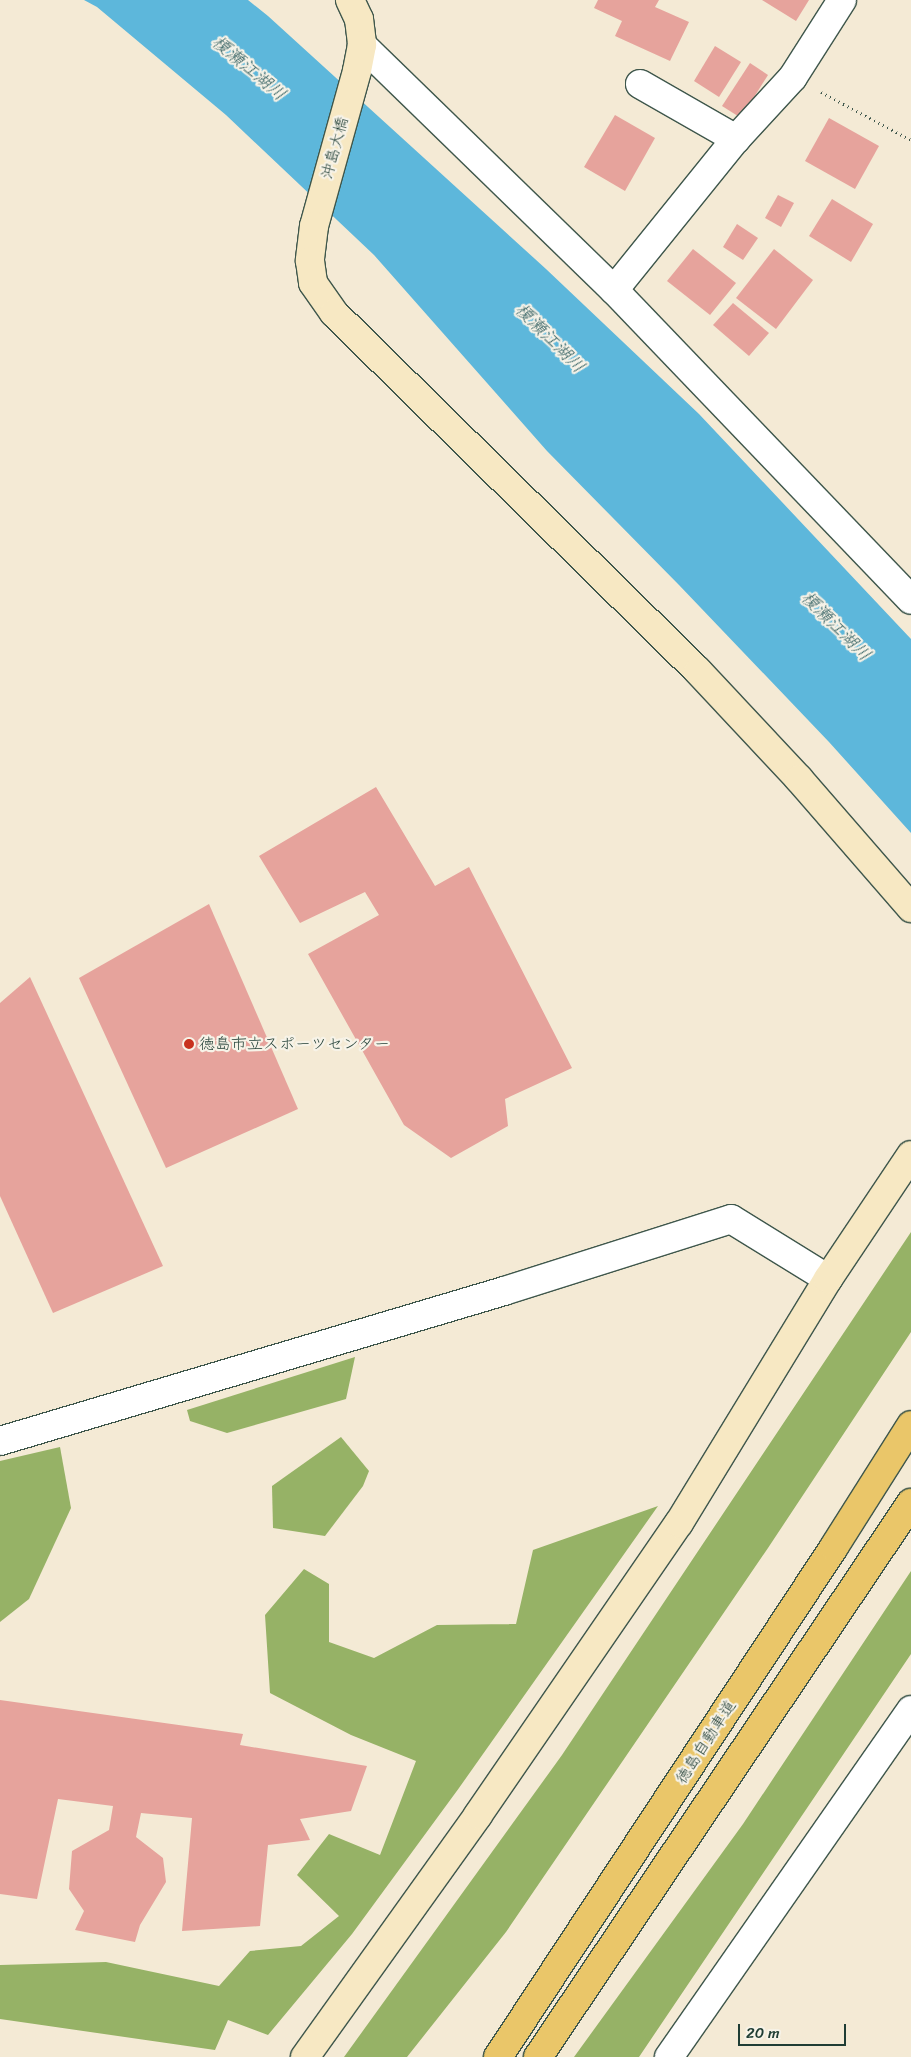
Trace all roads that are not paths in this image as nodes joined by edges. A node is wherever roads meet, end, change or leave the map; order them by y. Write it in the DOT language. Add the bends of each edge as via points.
graph roads {
  1 [pos="350,0"];
  2 [pos="842,0"];
  3 [pos="362,44"];
  4 [pos="640,84"];
  5 [pos="736,139"];
  6 [pos="614,290"];
  7 [pos="911,600"];
  8 [pos="911,908"];
  9 [pos="911,1155"];
  10 [pos="828,1279"];
  11 [pos="911,1425"];
  12 [pos="0,1441"];
  13 [pos="911,1503"];
  14 [pos="911,1710"];
  15 [pos="902,1737"];
  16 [pos="306,2057"];
  17 [pos="498,2057"];
  18 [pos="538,2057"];
  19 [pos="669,2057"];
  1 -- 3 [label="street, 沖島大橋" via="359,19"];
  2 -- 5 [label="street" via="793,77"];
  3 -- 6 [label="street"];
  3 -- 8 [label="street, 沖島大橋" via="314,226 310,261 313,283 334,312 698,671 799,779"];
  4 -- 5 [label="street"];
  5 -- 6 [label="street"];
  6 -- 7 [label="street"];
  9 -- 10 [label="street"];
  10 -- 12 [label="street" via="731,1219 504,1291"];
  10 -- 16 [label="street" via="679,1523"];
  11 -- 17 [label="highway, 徳島自動車道"];
  13 -- 18 [label="highway"];
  14 -- 15 [label="street"];
  15 -- 19 [label="street"];
}
